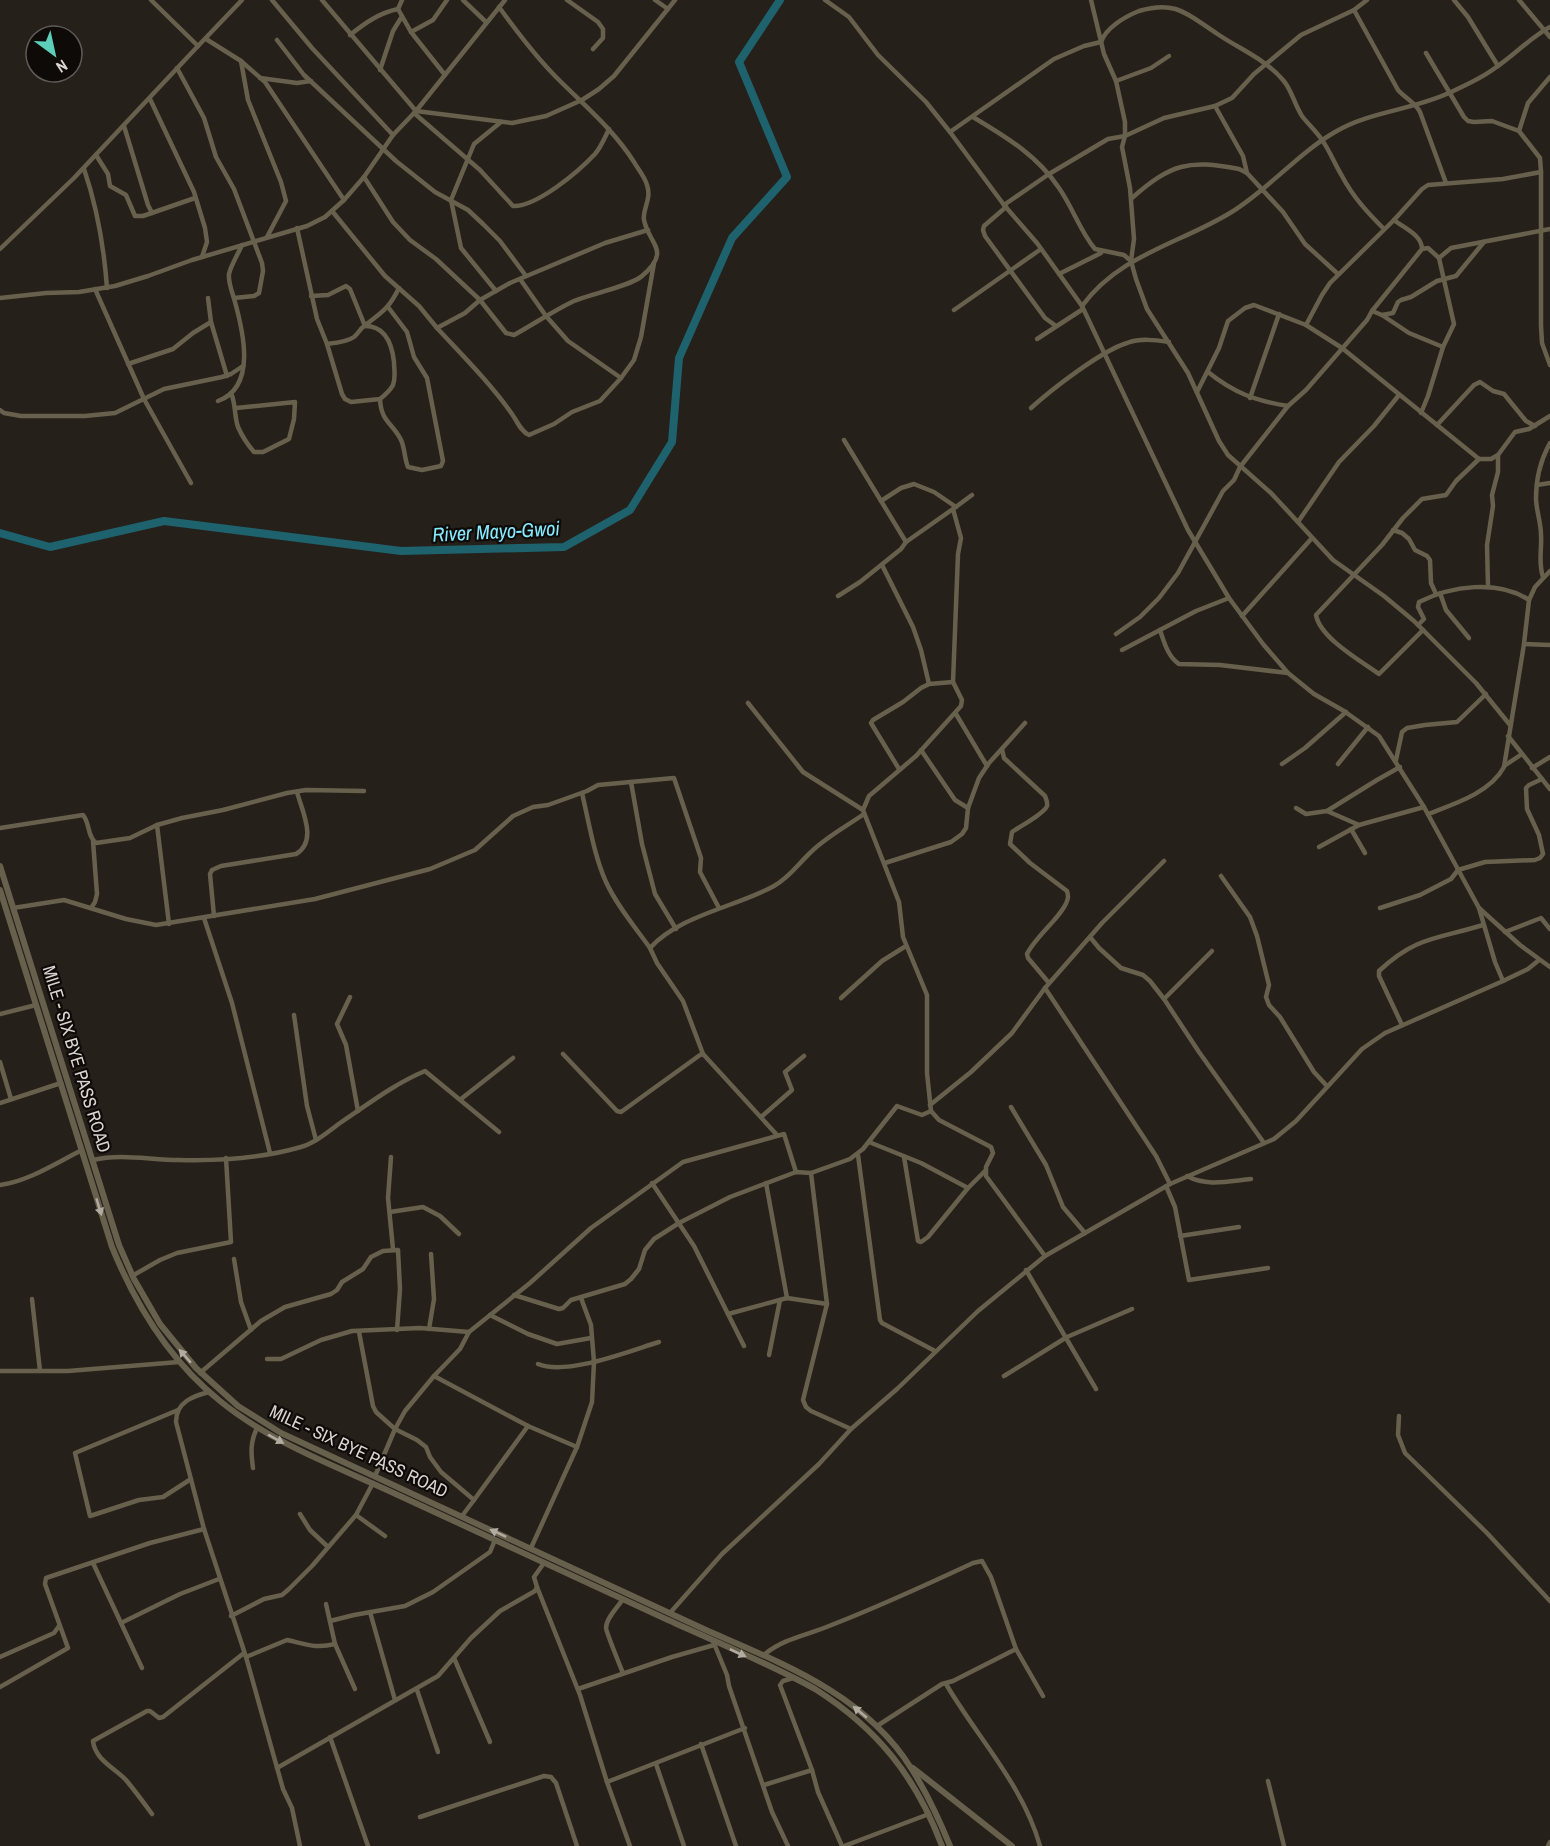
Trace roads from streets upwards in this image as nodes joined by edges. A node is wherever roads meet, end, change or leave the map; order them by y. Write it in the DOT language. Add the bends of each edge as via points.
graph roads {
  1 [pos="151,0"];
  2 [pos="242,0"];
  3 [pos="272,0"];
  4 [pos="322,0"];
  5 [pos="402,0"];
  6 [pos="447,0"];
  7 [pos="463,0"];
  8 [pos="567,0"];
  9 [pos="655,0"];
  10 [pos="675,0"];
  11 [pos="825,0"];
  12 [pos="1091,0"];
  13 [pos="1367,0"];
  14 [pos="1454,0"];
  15 [pos="1520,0"];
  16 [pos="501,3"];
  17 [pos="398,9"];
  18 [pos="668,9"];
  19 [pos="1354,10"];
  20 [pos="401,18"];
  21 [pos="486,22"];
  22 [pos="1547,29"];
  23 [pos="411,32"];
  24 [pos="350,35"];
  25 [pos="1550,37"];
  26 [pos="206,39"];
  27 [pos="277,40"];
  28 [pos="1101,42"];
  29 [pos="198,46"];
  30 [pos="593,49"];
  31 [pos="1426,53"];
  32 [pos="1169,56"];
  33 [pos="241,61"];
  34 [pos="1267,64"];
  35 [pos="1498,66"];
  36 [pos="177,68"];
  37 [pos="380,70"];
  38 [pos="445,75"];
  39 [pos="1550,76"];
  40 [pos="260,78"];
  41 [pos="311,81"];
  42 [pos="1116,81"];
  43 [pos="1450,93"];
  44 [pos="150,99"];
  45 [pos="582,100"];
  46 [pos="1215,106"];
  47 [pos="1417,106"];
  48 [pos="415,112"];
  49 [pos="973,117"];
  50 [pos="501,122"];
  51 [pos="124,126"];
  52 [pos="609,129"];
  53 [pos="1519,131"];
  54 [pos="951,132"];
  55 [pos="393,135"];
  56 [pos="1125,136"];
  57 [pos="1323,140"];
  58 [pos="384,149"];
  59 [pos="96,155"];
  60 [pos="468,159"];
  61 [pos="84,169"];
  62 [pos="1247,173"];
  63 [pos="1049,174"];
  64 [pos="1541,175"];
  65 [pos="364,177"];
  66 [pos="1550,180"];
  67 [pos="1446,183"];
  68 [pos="1263,190"];
  69 [pos="195,198"];
  70 [pos="1131,198"];
  71 [pos="344,200"];
  72 [pos="451,200"];
  73 [pos="1005,206"];
  74 [pos="332,211"];
  75 [pos="152,213"];
  76 [pos="1394,220"];
  77 [pos="297,228"];
  78 [pos="1384,229"];
  79 [pos="1550,229"];
  80 [pos="648,230"];
  81 [pos="1540,230"];
  82 [pos="267,237"];
  83 [pos="252,242"];
  84 [pos="1484,242"];
  85 [pos="242,245"];
  86 [pos="0,249"];
  87 [pos="1041,249"];
  88 [pos="1422,249"];
  89 [pos="1104,252"];
  90 [pos="202,257"];
  91 [pos="1439,258"];
  92 [pos="655,260"];
  93 [pos="1131,261"];
  94 [pos="1011,270"];
  95 [pos="1059,274"];
  96 [pos="1338,274"];
  97 [pos="526,276"];
  98 [pos="520,279"];
  99 [pos="1443,279"];
  100 [pos="107,288"];
  101 [pos="399,288"];
  102 [pos="95,289"];
  103 [pos="495,291"];
  104 [pos="311,296"];
  105 [pos="0,298"];
  106 [pos="207,298"];
  107 [pos="234,298"];
  108 [pos="480,300"];
  109 [pos="388,307"];
  110 [pos="1083,308"];
  111 [pos="954,310"];
  112 [pos="1372,311"];
  113 [pos="1279,314"];
  114 [pos="1382,315"];
  115 [pos="546,316"];
  116 [pos="211,322"];
  117 [pos="1306,325"];
  118 [pos="365,326"];
  119 [pos="1056,326"];
  120 [pos="437,328"];
  121 [pos="1037,339"];
  122 [pos="1169,342"];
  123 [pos="327,344"];
  124 [pos="1443,347"];
  125 [pos="1342,348"];
  126 [pos="1106,354"];
  127 [pos="128,364"];
  128 [pos="1550,365"];
  129 [pos="243,366"];
  130 [pos="1208,372"];
  131 [pos="226,376"];
  132 [pos="621,378"];
  133 [pos="1197,392"];
  134 [pos="231,393"];
  135 [pos="1399,395"];
  136 [pos="1250,398"];
  137 [pos="144,399"];
  138 [pos="380,399"];
  139 [pos="218,401"];
  140 [pos="1288,406"];
  141 [pos="236,408"];
  142 [pos="1031,408"];
  143 [pos="0,410"];
  144 [pos="1421,413"];
  145 [pos="1550,416"];
  146 [pos="1437,425"];
  147 [pos="1535,426"];
  148 [pos="844,440"];
  149 [pos="1550,443"];
  150 [pos="1498,455"];
  151 [pos="1479,459"];
  152 [pos="1240,467"];
  153 [pos="191,483"];
  154 [pos="1550,483"];
  155 [pos="1538,485"];
  156 [pos="972,495"];
  157 [pos="881,501"];
  158 [pos="955,508"];
  159 [pos="1298,522"];
  160 [pos="1393,530"];
  161 [pos="1312,538"];
  162 [pos="906,542"];
  163 [pos="1195,544"];
  164 [pos="882,565"];
  165 [pos="1550,572"];
  166 [pos="1355,574"];
  167 [pos="1543,577"];
  168 [pos="1488,586"];
  169 [pos="1438,594"];
  170 [pos="838,596"];
  171 [pos="1229,598"];
  172 [pos="1529,600"];
  173 [pos="1242,616"];
  174 [pos="1418,625"];
  175 [pos="1160,630"];
  176 [pos="1423,630"];
  177 [pos="1116,634"];
  178 [pos="1469,638"];
  179 [pos="1524,644"];
  180 [pos="1550,645"];
  181 [pos="1122,650"];
  182 [pos="1288,673"];
  183 [pos="953,682"];
  184 [pos="929,684"];
  185 [pos="1486,694"];
  186 [pos="748,703"];
  187 [pos="1346,712"];
  188 [pos="956,714"];
  189 [pos="1025,723"];
  190 [pos="1510,725"];
  191 [pos="1368,727"];
  192 [pos="1508,736"];
  193 [pos="1002,749"];
  194 [pos="921,750"];
  195 [pos="1522,754"];
  196 [pos="1550,757"];
  197 [pos="1396,761"];
  198 [pos="1282,764"];
  199 [pos="1338,764"];
  200 [pos="987,766"];
  201 [pos="1400,767"];
  202 [pos="1504,767"];
  203 [pos="1532,768"];
  204 [pos="899,769"];
  205 [pos="1542,779"];
  206 [pos="631,782"];
  207 [pos="1550,789"];
  208 [pos="364,791"];
  209 [pos="297,792"];
  210 [pos="582,793"];
  211 [pos="1424,807"];
  212 [pos="968,808"];
  213 [pos="1296,808"];
  214 [pos="1327,811"];
  215 [pos="864,812"];
  216 [pos="1428,814"];
  217 [pos="158,825"];
  218 [pos="1359,825"];
  219 [pos="0,828"];
  220 [pos="1351,829"];
  221 [pos="93,841"];
  222 [pos="1319,847"];
  223 [pos="1365,853"];
  224 [pos="1164,861"];
  225 [pos="885,863"];
  226 [pos="0,866"];
  227 [pos="1458,870"];
  228 [pos="1221,876"];
  229 [pos="0,890"];
  230 [pos="2,901"];
  231 [pos="13,908"];
  232 [pos="91,908"];
  233 [pos="718,908"];
  234 [pos="1380,908"];
  235 [pos="1479,908"];
  236 [pos="214,916"];
  237 [pos="204,918"];
  238 [pos="169,924"];
  239 [pos="1483,925"];
  240 [pos="676,929"];
  241 [pos="1550,929"];
  242 [pos="1505,932"];
  243 [pos="1090,937"];
  244 [pos="906,946"];
  245 [pos="650,948"];
  246 [pos="1212,951"];
  247 [pos="1539,960"];
  248 [pos="1550,967"];
  249 [pos="1503,981"];
  250 [pos="1049,983"];
  251 [pos="1045,988"];
  252 [pos="350,997"];
  253 [pos="841,998"];
  254 [pos="1164,999"];
  255 [pos="36,1005"];
  256 [pos="0,1014"];
  257 [pos="294,1016"];
  258 [pos="1402,1025"];
  259 [pos="563,1054"];
  260 [pos="703,1054"];
  261 [pos="804,1056"];
  262 [pos="513,1058"];
  263 [pos="0,1062"];
  264 [pos="61,1083"];
  265 [pos="1326,1085"];
  266 [pos="11,1099"];
  267 [pos="460,1099"];
  268 [pos="0,1103"];
  269 [pos="1011,1107"];
  270 [pos="931,1108"];
  271 [pos="358,1111"];
  272 [pos="760,1117"];
  273 [pos="499,1132"];
  274 [pos="777,1135"];
  275 [pos="316,1140"];
  276 [pos="869,1142"];
  277 [pos="1264,1143"];
  278 [pos="82,1150"];
  279 [pos="270,1153"];
  280 [pos="858,1155"];
  281 [pos="392,1156"];
  282 [pos="904,1157"];
  283 [pos="226,1158"];
  284 [pos="93,1160"];
  285 [pos="985,1171"];
  286 [pos="796,1172"];
  287 [pos="811,1173"];
  288 [pos="1187,1176"];
  289 [pos="1251,1179"];
  290 [pos="651,1183"];
  291 [pos="766,1183"];
  292 [pos="0,1185"];
  293 [pos="1168,1185"];
  294 [pos="968,1188"];
  295 [pos="390,1212"];
  296 [pos="679,1223"];
  297 [pos="1239,1227"];
  298 [pos="1085,1233"];
  299 [pos="459,1234"];
  300 [pos="1180,1236"];
  301 [pos="393,1250"];
  302 [pos="431,1254"];
  303 [pos="1046,1256"];
  304 [pos="234,1259"];
  305 [pos="1268,1268"];
  306 [pos="1026,1270"];
  307 [pos="132,1276"];
  308 [pos="514,1295"];
  309 [pos="581,1298"];
  310 [pos="787,1298"];
  311 [pos="33,1299"];
  312 [pos="780,1300"];
  313 [pos="827,1304"];
  314 [pos="1132,1309"];
  315 [pos="728,1314"];
  316 [pos="490,1315"];
  317 [pos="429,1329"];
  318 [pos="251,1330"];
  319 [pos="397,1330"];
  320 [pos="359,1332"];
  321 [pos="469,1332"];
  322 [pos="1067,1337"];
  323 [pos="591,1338"];
  324 [pos="659,1342"];
  325 [pos="744,1346"];
  326 [pos="935,1351"];
  327 [pos="769,1355"];
  328 [pos="267,1359"];
  329 [pos="179,1362"];
  330 [pos="594,1362"];
  331 [pos="538,1364"];
  332 [pos="0,1371"];
  333 [pos="40,1371"];
  334 [pos="200,1373"];
  335 [pos="434,1376"];
  336 [pos="1004,1376"];
  337 [pos="1096,1389"];
  338 [pos="209,1392"];
  339 [pos="178,1410"];
  340 [pos="1399,1416"];
  341 [pos="528,1426"];
  342 [pos="257,1428"];
  343 [pos="395,1429"];
  344 [pos="851,1430"];
  345 [pos="577,1446"];
  346 [pos="252,1468"];
  347 [pos="191,1479"];
  348 [pos="374,1480"];
  349 [pos="474,1500"];
  350 [pos="300,1514"];
  351 [pos="356,1515"];
  352 [pos="462,1516"];
  353 [pos="204,1529"];
  354 [pos="385,1536"];
  355 [pos="495,1540"];
  356 [pos="328,1547"];
  357 [pos="531,1548"];
  358 [pos="93,1563"];
  359 [pos="544,1563"];
  360 [pos="563,1567"];
  361 [pos="219,1579"];
  362 [pos="537,1587"];
  363 [pos="623,1599"];
  364 [pos="1550,1600"];
  365 [pos="326,1604"];
  366 [pos="370,1612"];
  367 [pos="670,1613"];
  368 [pos="231,1616"];
  369 [pos="330,1621"];
  370 [pos="121,1623"];
  371 [pos="59,1626"];
  372 [pos="714,1643"];
  373 [pos="335,1644"];
  374 [pos="1016,1649"];
  375 [pos="765,1654"];
  376 [pos="245,1655"];
  377 [pos="0,1657"];
  378 [pos="454,1658"];
  379 [pos="142,1668"];
  380 [pos="623,1673"];
  381 [pos="793,1678"];
  382 [pos="946,1684"];
  383 [pos="0,1687"];
  384 [pos="355,1689"];
  385 [pos="578,1689"];
  386 [pos="417,1690"];
  387 [pos="1043,1696"];
  388 [pos="395,1700"];
  389 [pos="877,1726"];
  390 [pos="745,1728"];
  391 [pos="330,1737"];
  392 [pos="490,1742"];
  393 [pos="701,1744"];
  394 [pos="438,1752"];
  395 [pos="890,1752"];
  396 [pos="656,1764"];
  397 [pos="911,1767"];
  398 [pos="278,1768"];
  399 [pos="812,1770"];
  400 [pos="1268,1781"];
  401 [pos="607,1782"];
  402 [pos="764,1785"];
  403 [pos="152,1814"];
  404 [pos="929,1814"];
  405 [pos="420,1817"];
  406 [pos="300,1846"];
  407 [pos="368,1846"];
  408 [pos="577,1846"];
  409 [pos="630,1846"];
  410 [pos="684,1846"];
  411 [pos="735,1846"];
  412 [pos="788,1846"];
  413 [pos="843,1846"];
  414 [pos="942,1846"];
  415 [pos="950,1846"];
  416 [pos="1012,1846"];
  417 [pos="1041,1846"];
  418 [pos="1284,1846"];
  1 -- 29 [label="street"];
  2 -- 26 [label="street"];
  3 -- 55 [label="street"];
  4 -- 24 [label="street"];
  5 -- 17 [label="street"];
  6 -- 23 [label="street" via="434,21"];
  7 -- 21 [label="street"];
  8 -- 30 [label="street" via="603,29 603,38"];
  9 -- 18 [label="street"];
  10 -- 18 [label="street"];
  11 -- 54 [label="street" via="849,17 878,55"];
  12 -- 28 [label="street"];
  13 -- 19 [label="street"];
  14 -- 35 [label="street"];
  15 -- 22 [label="street"];
  16 -- 21 [label="street"];
  16 -- 45 [label="street" via="528,46"];
  17 -- 20 [label="street"];
  17 -- 24 [label="street" via="371,20"];
  18 -- 45 [label="street" via="614,76"];
  19 -- 34 [label="street" via="1301,35"];
  19 -- 47 [label="street" via="1398,90"];
  20 -- 23 [label="street"];
  20 -- 37 [label="street"];
  21 -- 38 [label="street"];
  22 -- 25 [label="street"];
  22 -- 35 [label="street"];
  23 -- 38 [label="street"];
  24 -- 37 [label="street"];
  26 -- 29 [label="street"];
  26 -- 33 [label="street"];
  27 -- 41 [label="street"];
  28 -- 34 [label="street" via="1115,25 1137,12 1165,4 1177,7"];
  28 -- 42 [label="street"];
  28 -- 49 [label="street" via="1054,60"];
  29 -- 36 [label="street"];
  31 -- 43 [label="street"];
  32 -- 42 [label="street"];
  33 -- 40 [label="street"];
  33 -- 82 [label="street" via="248,100 286,201"];
  34 -- 46 [label="street" via="1232,98"];
  34 -- 57 [label="street" via="1284,81 1301,114"];
  35 -- 43 [label="street"];
  36 -- 44 [label="street"];
  36 -- 83 [label="street" via="204,118 216,157 248,223"];
  37 -- 48 [label="street"];
  38 -- 48 [label="street"];
  39 -- 53 [label="street" via="1528,103"];
  40 -- 41 [label="street"];
  40 -- 71 [label="street" via="274,93"];
  41 -- 58 [label="street"];
  42 -- 56 [label="street"];
  43 -- 47 [label="street"];
  43 -- 53 [label="street" via="1468,121 1492,121"];
  44 -- 51 [label="street"];
  44 -- 69 [label="street"];
  45 -- 50 [label="street" via="530,121"];
  45 -- 52 [label="street"];
  46 -- 56 [label="street" via="1164,118"];
  46 -- 62 [label="street" via="1243,156"];
  47 -- 57 [label="street" via="1352,124"];
  47 -- 67 [label="street"];
  48 -- 50 [label="street"];
  48 -- 55 [label="street"];
  48 -- 60 [label="street"];
  49 -- 54 [label="street"];
  49 -- 63 [label="street" via="1018,145"];
  50 -- 60 [label="street" via="481,136"];
  51 -- 59 [label="street"];
  51 -- 75 [label="street"];
  52 -- 60 [label="street" via="596,153 573,173 540,197 518,207 507,202"];
  52 -- 80 [label="street" via="647,184 650,195 644,216"];
  53 -- 64 [label="street" via="1540,158"];
  54 -- 73 [label="street"];
  55 -- 58 [label="street"];
  56 -- 63 [label="street" via="1108,140"];
  56 -- 70 [label="street" via="1122,147"];
  57 -- 68 [label="street"];
  57 -- 78 [label="street" via="1353,194"];
  58 -- 65 [label="street"];
  58 -- 72 [label="street" via="410,173"];
  59 -- 61 [label="street"];
  59 -- 75 [label="street" via="108,174 110,186 126,195 135,216"];
  60 -- 72 [label="street"];
  61 -- 86 [label="street"];
  61 -- 100 [label="street" via="93,194"];
  62 -- 68 [label="street"];
  62 -- 70 [label="street" via="1232,167 1174,168"];
  63 -- 73 [label="street"];
  63 -- 89 [label="street" via="1090,244"];
  64 -- 66 [label="street"];
  64 -- 67 [label="street"];
  64 -- 81 [label="street"];
  65 -- 71 [label="street"];
  65 -- 108 [label="street" via="393,222"];
  67 -- 76 [label="street" via="1422,189"];
  68 -- 93 [label="street" via="1210,224"];
  68 -- 96 [label="street" via="1305,244"];
  69 -- 75 [label="street"];
  69 -- 90 [label="street" via="207,242"];
  70 -- 93 [label="street"];
  71 -- 74 [label="street"];
  72 -- 97 [label="street" via="468,210 500,241"];
  72 -- 103 [label="street" via="461,248"];
  73 -- 87 [label="street"];
  73 -- 94 [label="street" via="983,230"];
  74 -- 77 [label="street"];
  74 -- 101 [label="street"];
  76 -- 78 [label="street"];
  76 -- 88 [label="street" via="1418,238"];
  77 -- 82 [label="street"];
  77 -- 104 [label="street"];
  78 -- 96 [label="street"];
  79 -- 81 [label="street"];
  80 -- 92 [label="street" via="657,251"];
  80 -- 97 [label="street" via="605,243"];
  81 -- 84 [label="street"];
  81 -- 128 [label="street" via="1542,343"];
  82 -- 83 [label="street"];
  83 -- 85 [label="street"];
  83 -- 107 [label="street" via="263,271 260,293"];
  84 -- 91 [label="street" via="1451,248"];
  84 -- 99 [label="street" via="1456,276"];
  85 -- 90 [label="street"];
  85 -- 107 [label="street" via="229,275"];
  87 -- 94 [label="street"];
  87 -- 95 [label="street"];
  88 -- 91 [label="street"];
  88 -- 112 [label="street"];
  89 -- 93 [label="street" via="1124,255"];
  89 -- 95 [label="street"];
  90 -- 100 [label="street"];
  91 -- 99 [label="street"];
  92 -- 115 [label="street" via="639,279 572,302"];
  92 -- 132 [label="street" via="641,337"];
  93 -- 110 [label="street" via="1100,284"];
  93 -- 122 [label="street" via="1140,294"];
  94 -- 111 [label="street"];
  94 -- 119 [label="street" via="1045,318"];
  95 -- 110 [label="street"];
  96 -- 117 [label="street"];
  97 -- 98 [label="street"];
  98 -- 103 [label="street"];
  98 -- 115 [label="street"];
  99 -- 114 [label="street" via="1398,302 1393,313"];
  99 -- 124 [label="street" via="1454,324"];
  100 -- 102 [label="street"];
  101 -- 109 [label="street"];
  101 -- 120 [label="street"];
  102 -- 105 [label="street"];
  102 -- 127 [label="street"];
  103 -- 108 [label="street"];
  104 -- 118 [label="street" via="328,295 346,286"];
  104 -- 123 [label="street"];
  106 -- 116 [label="street"];
  107 -- 129 [label="street" via="244,345"];
  108 -- 115 [label="street" via="510,335"];
  108 -- 120 [label="street"];
  109 -- 118 [label="street"];
  109 -- 138 [label="street" via="407,333 414,357 427,378 441,466 422,470 408,467 401,439 385,420"];
  110 -- 119 [label="street"];
  110 -- 126 [label="street"];
  112 -- 114 [label="street"];
  112 -- 125 [label="street"];
  113 -- 117 [label="street"];
  113 -- 130 [label="street" via="1250,305 1230,319"];
  113 -- 136 [label="street"];
  114 -- 124 [label="street" via="1408,333"];
  115 -- 132 [label="street" via="568,340"];
  116 -- 127 [label="street" via="173,349"];
  116 -- 131 [label="street"];
  117 -- 125 [label="street"];
  118 -- 123 [label="street" via="348,340"];
  118 -- 138 [label="street" via="381,331 392,346 393,385"];
  119 -- 121 [label="street"];
  120 -- 132 [label="street" via="483,376 526,434 600,401"];
  122 -- 126 [label="street" via="1129,342"];
  122 -- 133 [label="street"];
  123 -- 138 [label="street" via="345,399"];
  124 -- 144 [label="street"];
  125 -- 135 [label="street"];
  125 -- 140 [label="street"];
  126 -- 142 [label="street"];
  126 -- 163 [label="street"];
  127 -- 137 [label="street"];
  129 -- 131 [label="street"];
  129 -- 134 [label="street"];
  130 -- 133 [label="street"];
  130 -- 136 [label="street"];
  131 -- 137 [label="street" via="164,389"];
  133 -- 152 [label="street" via="1219,441"];
  134 -- 139 [label="street"];
  134 -- 141 [label="street"];
  135 -- 144 [label="street"];
  135 -- 159 [label="street" via="1339,462"];
  136 -- 140 [label="street"];
  137 -- 143 [label="street" via="115,413 86,416 21,416"];
  137 -- 153 [label="street"];
  140 -- 152 [label="street"];
  141 -- 141 [label="street" via="238,425 254,452 263,453 289,439 296,404 293,401"];
  144 -- 146 [label="street"];
  145 -- 147 [label="street"];
  146 -- 147 [label="street" via="1480,382 1504,394"];
  146 -- 151 [label="street"];
  147 -- 150 [label="street" via="1515,432"];
  148 -- 157 [label="street"];
  149 -- 155 [label="street" via="1544,453"];
  150 -- 151 [label="street"];
  150 -- 168 [label="street" via="1487,545"];
  151 -- 160 [label="street" via="1456,480 1448,494 1422,499"];
  152 -- 159 [label="street"];
  152 -- 163 [label="street"];
  154 -- 155 [label="street"];
  155 -- 167 [label="street"];
  156 -- 158 [label="street"];
  157 -- 158 [label="street" via="914,484 934,492"];
  157 -- 162 [label="street"];
  158 -- 162 [label="street"];
  158 -- 183 [label="street" via="961,538"];
  159 -- 161 [label="street"];
  160 -- 166 [label="street"];
  160 -- 169 [label="street" via="1408,538 1415,550 1430,560 1431,583"];
  161 -- 166 [label="street"];
  161 -- 173 [label="street"];
  162 -- 164 [label="street"];
  163 -- 171 [label="street"];
  163 -- 177 [label="street" via="1159,598"];
  164 -- 170 [label="street"];
  164 -- 184 [label="street" via="921,650"];
  165 -- 167 [label="street"];
  166 -- 174 [label="street"];
  166 -- 176 [label="street" via="1316,615 1326,633 1342,647 1379,674"];
  167 -- 172 [label="street"];
  168 -- 169 [label="street"];
  168 -- 172 [label="street" via="1509,589"];
  169 -- 174 [label="street" via="1419,602 1424,619"];
  169 -- 178 [label="street"];
  171 -- 173 [label="street"];
  171 -- 175 [label="street"];
  172 -- 179 [label="street"];
  173 -- 182 [label="street"];
  174 -- 176 [label="street"];
  175 -- 181 [label="street"];
  175 -- 182 [label="street" via="1168,652 1179,664"];
  176 -- 185 [label="street"];
  179 -- 180 [label="street"];
  179 -- 190 [label="street"];
  182 -- 187 [label="street"];
  183 -- 184 [label="street"];
  183 -- 188 [label="street" via="962,700"];
  184 -- 204 [label="street" via="871,723"];
  185 -- 190 [label="street"];
  185 -- 197 [label="street" via="1457,722 1407,728 1402,732"];
  186 -- 215 [label="street" via="803,772"];
  187 -- 191 [label="street"];
  187 -- 198 [label="street"];
  188 -- 194 [label="street"];
  188 -- 200 [label="street"];
  189 -- 193 [label="street"];
  190 -- 192 [label="street"];
  191 -- 197 [label="street"];
  191 -- 199 [label="street"];
  192 -- 195 [label="street"];
  192 -- 202 [label="street"];
  193 -- 200 [label="street"];
  193 -- 250 [label="street" via="1004,758 1045,796 1047,804 1040,814 1012,832 1010,844 1067,891 1064,906 1027,954"];
  194 -- 204 [label="street"];
  194 -- 212 [label="street" via="955,800"];
  195 -- 202 [label="street"];
  195 -- 203 [label="street"];
  196 -- 203 [label="street"];
  197 -- 201 [label="street"];
  200 -- 212 [label="street"];
  201 -- 211 [label="street"];
  201 -- 214 [label="street"];
  202 -- 216 [label="street" via="1491,783 1458,803"];
  203 -- 205 [label="street"];
  204 -- 215 [label="street" via="869,796"];
  205 -- 207 [label="street"];
  205 -- 227 [label="street" via="1526,788 1527,809 1541,842 1540,858 1485,862"];
  206 -- 210 [label="street" via="598,784"];
  206 -- 233 [label="street" via="674,778 701,858 700,872"];
  206 -- 240 [label="street" via="652,885"];
  208 -- 209 [label="street"];
  209 -- 217 [label="street"];
  209 -- 236 [label="street" via="308,834 303,850 212,870"];
  210 -- 236 [label="street" via="513,816 475,850 430,869 315,899"];
  210 -- 245 [label="street" via="606,883"];
  211 -- 216 [label="street"];
  211 -- 218 [label="street"];
  212 -- 225 [label="street" via="966,828 951,842"];
  213 -- 214 [label="street" via="1306,814"];
  214 -- 218 [label="street"];
  215 -- 225 [label="street"];
  215 -- 233 [label="street" via="813,850 785,879"];
  216 -- 227 [label="street"];
  217 -- 221 [label="street" via="130,838"];
  217 -- 238 [label="street"];
  218 -- 220 [label="street"];
  219 -- 221 [label="street" via="83,815"];
  220 -- 222 [label="street"];
  220 -- 223 [label="street"];
  221 -- 232 [label="street" via="97,894"];
  224 -- 243 [label="street"];
  225 -- 244 [label="street" via="899,902"];
  226 -- 231 [label="street, MILE - SIX BYE PASS ROAD"];
  227 -- 234 [label="street" via="1451,879 1420,895"];
  227 -- 235 [label="street"];
  228 -- 265 [label="street" via="1246,910 1257,936 1269,985 1269,1005"];
  229 -- 230 [label="street"];
  230 -- 255 [label="street"];
  231 -- 232 [label="street" via="64,900"];
  231 -- 284 [label="street, MILE - SIX BYE PASS ROAD"];
  232 -- 238 [label="street" via="156,925"];
  233 -- 240 [label="street"];
  235 -- 239 [label="street"];
  235 -- 242 [label="street"];
  236 -- 237 [label="street"];
  237 -- 238 [label="street"];
  237 -- 279 [label="street" via="232,1003"];
  239 -- 249 [label="street"];
  239 -- 258 [label="street" via="1424,940 1379,971"];
  240 -- 245 [label="street"];
  241 -- 242 [label="street" via="1541,918"];
  242 -- 247 [label="street"];
  243 -- 250 [label="street"];
  243 -- 254 [label="street" via="1121,968 1143,975"];
  244 -- 253 [label="street" via="882,961"];
  244 -- 270 [label="street" via="927,994"];
  245 -- 260 [label="street" via="683,1001"];
  246 -- 254 [label="street"];
  247 -- 248 [label="street"];
  247 -- 249 [label="street"];
  249 -- 258 [label="street"];
  250 -- 251 [label="street"];
  251 -- 270 [label="street" via="1011,1033"];
  251 -- 293 [label="street" via="1156,1156"];
  252 -- 271 [label="street" via="338,1024 346,1045"];
  254 -- 277 [label="street"];
  255 -- 256 [label="street"];
  255 -- 264 [label="street"];
  257 -- 275 [label="street"];
  258 -- 265 [label="street" via="1362,1049"];
  259 -- 260 [label="street" via="621,1112"];
  260 -- 272 [label="street"];
  261 -- 272 [label="street" via="785,1072 792,1090"];
  262 -- 267 [label="street"];
  263 -- 266 [label="street"];
  264 -- 266 [label="street"];
  264 -- 278 [label="street"];
  265 -- 277 [label="street" via="1296,1121"];
  266 -- 268 [label="street"];
  267 -- 271 [label="street" via="425,1071"];
  267 -- 273 [label="street"];
  269 -- 298 [label="street" via="1046,1165 1063,1207"];
  270 -- 276 [label="street" via="922,1115 897,1106"];
  270 -- 285 [label="street" via="939,1120 991,1147 993,1153"];
  271 -- 275 [label="street"];
  272 -- 274 [label="street"];
  274 -- 286 [label="street" via="784,1134"];
  274 -- 290 [label="street" via="690,1159"];
  275 -- 279 [label="street" via="303,1147"];
  276 -- 280 [label="street"];
  276 -- 282 [label="street"];
  277 -- 288 [label="street"];
  278 -- 292 [label="street" via="12,1184"];
  278 -- 329 [label="street, one-way" via="120,1266 149,1322"];
  279 -- 283 [label="street"];
  280 -- 287 [label="street"];
  280 -- 326 [label="street" via="880,1320"];
  281 -- 295 [label="street"];
  282 -- 294 [label="street"];
  282 -- 294 [label="street" via="919,1242 928,1237"];
  283 -- 284 [label="street" via="108,1156"];
  283 -- 307 [label="street" via="231,1242 177,1253"];
  284 -- 307 [label="street, MILE - SIX BYE PASS ROAD"];
  285 -- 294 [label="street"];
  285 -- 303 [label="street"];
  286 -- 287 [label="street"];
  286 -- 291 [label="street"];
  287 -- 313 [label="street"];
  288 -- 289 [label="street" via="1209,1184"];
  288 -- 293 [label="street"];
  290 -- 296 [label="street"];
  290 -- 308 [label="street" via="569,1245"];
  291 -- 296 [label="street"];
  291 -- 310 [label="street"];
  293 -- 298 [label="street"];
  293 -- 300 [label="street"];
  295 -- 299 [label="street" via="423,1207"];
  295 -- 301 [label="street"];
  296 -- 309 [label="street" via="648,1245 632,1279"];
  296 -- 315 [label="street"];
  297 -- 300 [label="street"];
  298 -- 303 [label="street"];
  300 -- 305 [label="street" via="1189,1280"];
  301 -- 318 [label="street" via="371,1257 363,1269 331,1294 285,1307"];
  301 -- 319 [label="street" via="398,1250"];
  302 -- 317 [label="street" via="434,1299"];
  303 -- 306 [label="street"];
  304 -- 318 [label="street" via="241,1302"];
  306 -- 322 [label="street"];
  306 -- 326 [label="street"];
  334 -- 307 [label="street, MILE - SIX BYE PASS ROAD, one-way" via="160,1324"];
  308 -- 309 [label="street" via="558,1309"];
  308 -- 316 [label="street"];
  309 -- 323 [label="street" via="591,1325"];
  310 -- 312 [label="street"];
  310 -- 313 [label="street"];
  311 -- 333 [label="street"];
  312 -- 315 [label="street"];
  312 -- 327 [label="street"];
  313 -- 344 [label="street" via="803,1400 811,1411"];
  314 -- 322 [label="street"];
  315 -- 325 [label="street"];
  316 -- 321 [label="street"];
  316 -- 323 [label="street" via="557,1344"];
  317 -- 319 [label="street"];
  317 -- 321 [label="street"];
  318 -- 334 [label="street"];
  319 -- 320 [label="street"];
  320 -- 328 [label="street" via="338,1334 282,1359"];
  320 -- 343 [label="street" via="373,1406"];
  321 -- 335 [label="street" via="460,1349"];
  322 -- 336 [label="street"];
  322 -- 337 [label="street"];
  323 -- 330 [label="street"];
  324 -- 330 [label="street"];
  326 -- 344 [label="street"];
  329 -- 333 [label="street"];
  329 -- 338 [label="street"];
  330 -- 331 [label="street" via="559,1368"];
  330 -- 345 [label="street" via="592,1402"];
  332 -- 333 [label="street"];
  334 -- 348 [label="street, MILE - SIX BYE PASS ROAD" via="266,1424"];
  335 -- 341 [label="street"];
  335 -- 343 [label="street"];
  338 -- 339 [label="street" via="189,1399"];
  338 -- 342 [label="street"];
  339 -- 347 [label="street" via="176,1422"];
  339 -- 347 [label="street" via="75,1453 90,1516 163,1497"];
  340 -- 364 [label="street" via="1398,1435 1405,1453"];
  341 -- 345 [label="street"];
  341 -- 349 [label="street"];
  342 -- 346 [label="street" via="251,1446"];
  342 -- 348 [label="street, one-way" via="297,1450"];
  343 -- 348 [label="street"];
  343 -- 349 [label="street" via="426,1447 441,1472"];
  344 -- 367 [label="street" via="722,1554"];
  345 -- 357 [label="street"];
  347 -- 353 [label="street"];
  348 -- 351 [label="street"];
  348 -- 352 [label="street, MILE - SIX BYE PASS ROAD"];
  348 -- 355 [label="street"];
  349 -- 352 [label="street"];
  350 -- 356 [label="street" via="309,1530"];
  351 -- 354 [label="street"];
  351 -- 356 [label="street"];
  357 -- 352 [label="street, MILE - SIX BYE PASS ROAD, one-way"];
  353 -- 358 [label="street"];
  353 -- 361 [label="street"];
  355 -- 359 [label="street"];
  355 -- 366 [label="street" via="490,1552 433,1592 405,1606"];
  356 -- 368 [label="street" via="282,1594"];
  357 -- 360 [label="street, MILE - SIX BYE PASS ROAD"];
  358 -- 370 [label="street"];
  358 -- 371 [label="street" via="52,1574 45,1580"];
  359 -- 360 [label="street"];
  359 -- 362 [label="street" via="534,1578"];
  360 -- 363 [label="street"];
  360 -- 367 [label="street, MILE - SIX BYE PASS ROAD"];
  361 -- 368 [label="street"];
  361 -- 370 [label="street"];
  362 -- 378 [label="street" via="500,1611"];
  362 -- 385 [label="street"];
  363 -- 372 [label="street"];
  363 -- 380 [label="street" via="606,1626"];
  365 -- 369 [label="street"];
  366 -- 369 [label="street"];
  366 -- 388 [label="street"];
  367 -- 375 [label="street, MILE - SIX BYE PASS ROAD"];
  368 -- 376 [label="street"];
  369 -- 373 [label="street"];
  370 -- 379 [label="street"];
  371 -- 377 [label="street" via="54,1633"];
  371 -- 383 [label="street" via="67,1650"];
  372 -- 380 [label="street"];
  372 -- 381 [label="street, one-way"];
  372 -- 390 [label="street"];
  373 -- 376 [label="street" via="315,1647 287,1640"];
  373 -- 384 [label="street"];
  374 -- 375 [label="street" via="991,1577 979,1561 785,1642"];
  374 -- 382 [label="street"];
  374 -- 387 [label="street"];
  389 -- 375 [label="street, MILE - SIX BYE PASS ROAD, one-way" via="820,1683"];
  376 -- 398 [label="street"];
  376 -- 403 [label="street" via="163,1717 147,1711 93,1741 101,1759 124,1779"];
  378 -- 386 [label="street" via="438,1676"];
  378 -- 392 [label="street"];
  380 -- 385 [label="street"];
  381 -- 395 [label="street" via="833,1700"];
  381 -- 399 [label="street" via="780,1685"];
  382 -- 389 [label="street"];
  382 -- 417 [label="street" via="1017,1792"];
  385 -- 401 [label="street"];
  386 -- 388 [label="street"];
  386 -- 394 [label="street"];
  388 -- 391 [label="street"];
  389 -- 397 [label="street, MILE - SIX BYE PASS ROAD"];
  390 -- 393 [label="street"];
  390 -- 402 [label="street"];
  391 -- 398 [label="street"];
  391 -- 407 [label="street"];
  393 -- 396 [label="street"];
  393 -- 411 [label="street"];
  395 -- 397 [label="street"];
  395 -- 404 [label="street"];
  396 -- 401 [label="street"];
  396 -- 410 [label="street"];
  397 -- 415 [label="street, MILE - SIX BYE PASS ROAD"];
  397 -- 416 [label="street"];
  398 -- 406 [label="street"];
  399 -- 402 [label="street"];
  399 -- 413 [label="street"];
  400 -- 418 [label="street"];
  401 -- 409 [label="street"];
  402 -- 412 [label="street"];
  404 -- 413 [label="street"];
  404 -- 414 [label="street"];
  405 -- 408 [label="street" via="550,1777 556,1783"];
}
